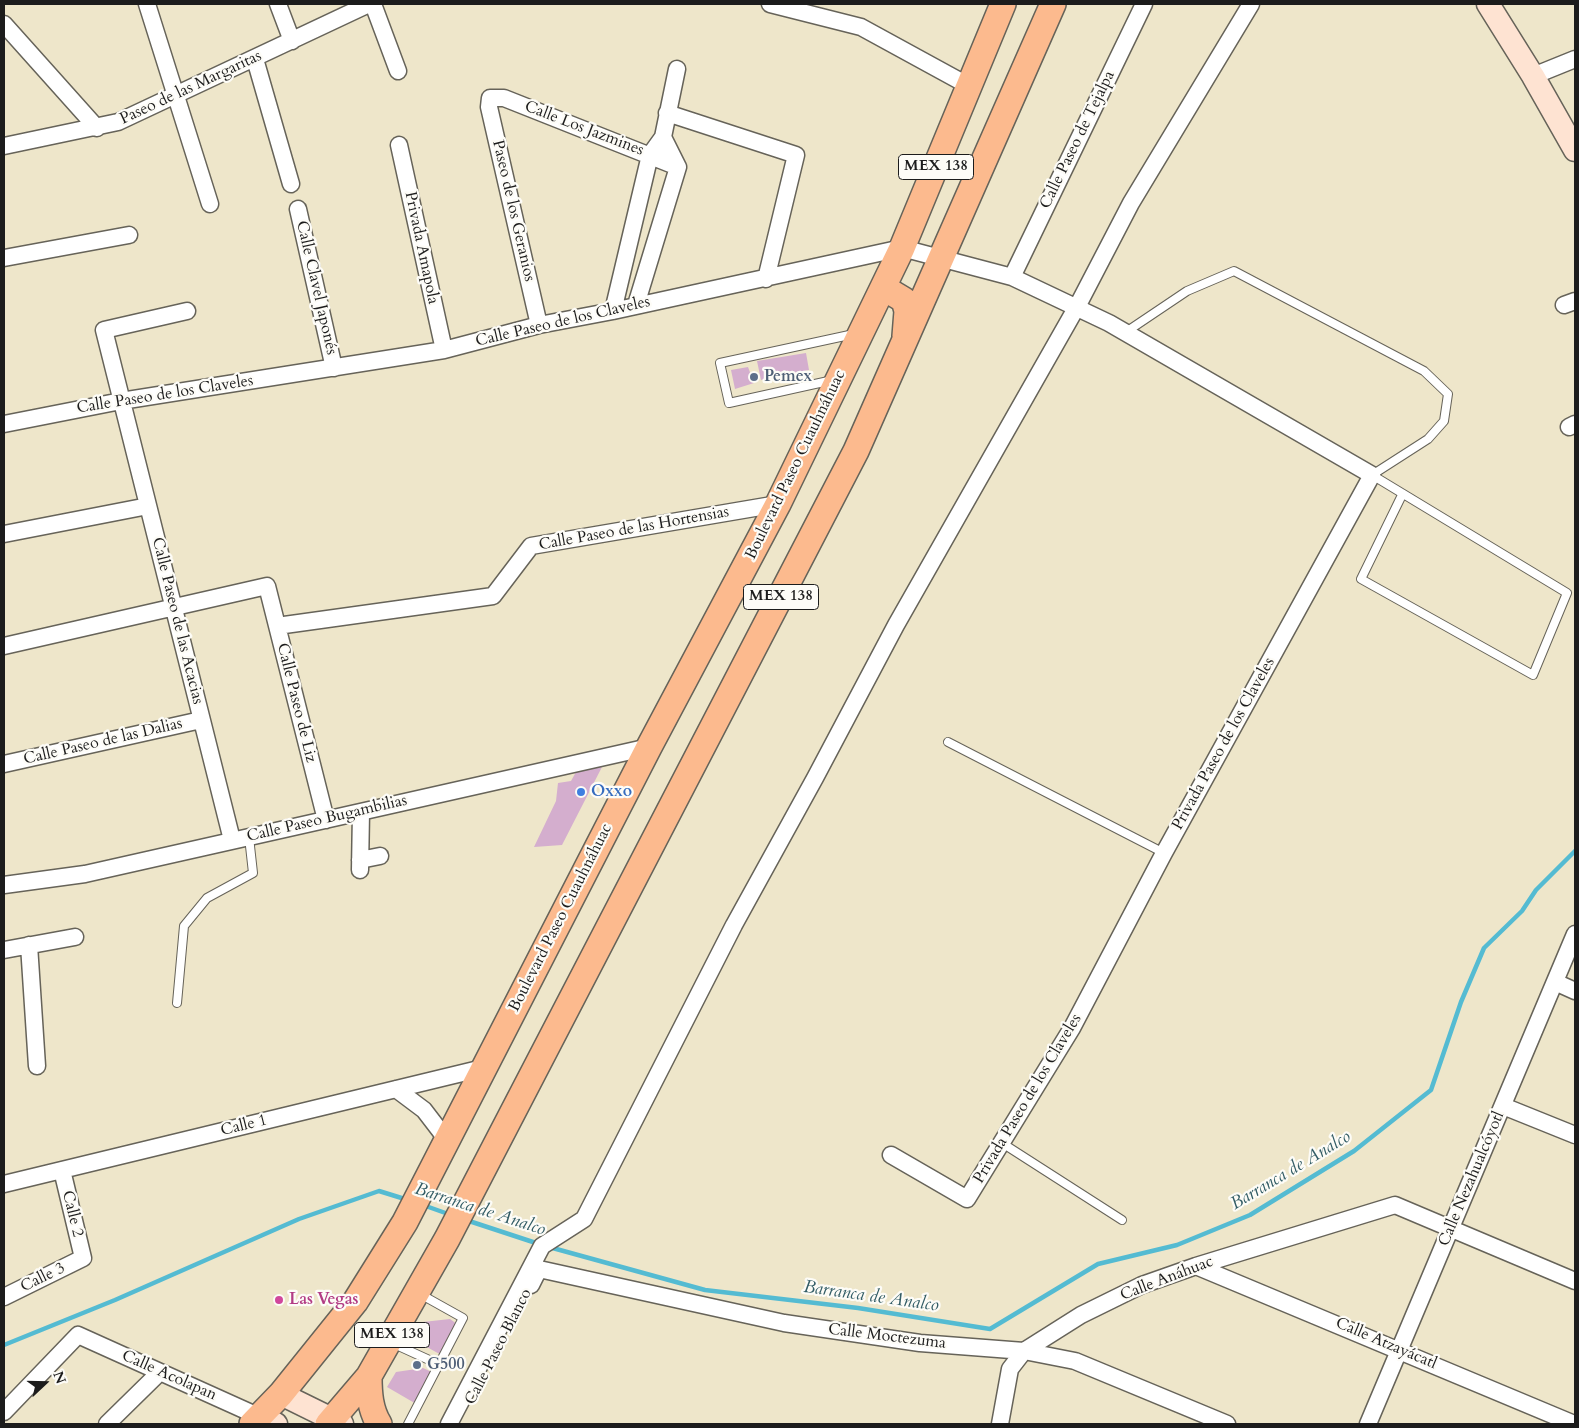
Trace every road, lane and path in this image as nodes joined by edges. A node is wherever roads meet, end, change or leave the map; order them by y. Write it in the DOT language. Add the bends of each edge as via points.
graph roads {
  1 [pos="147,4"];
  2 [pos="278,4"];
  3 [pos="369,4"];
  4 [pos="373,4"];
  5 [pos="770,4"];
  6 [pos="1003,4"];
  7 [pos="1053,4"];
  8 [pos="1144,4"];
  9 [pos="1252,4"];
  10 [pos="1488,4"];
  11 [pos="6,29"];
  12 [pos="292,41"];
  13 [pos="254,59"];
  14 [pos="1575,59"];
  15 [pos="676,69"];
  16 [pos="398,71"];
  17 [pos="1533,76"];
  18 [pos="969,86"];
  19 [pos="174,96"];
  20 [pos="490,98"];
  21 [pos="667,113"];
  22 [pos="97,128"];
  23 [pos="663,137"];
  24 [pos="399,145"];
  25 [pos="4,146"];
  26 [pos="1575,150"];
  27 [pos="650,155"];
  28 [pos="678,166"];
  29 [pos="291,184"];
  30 [pos="210,204"];
  31 [pos="298,209"];
  32 [pos="130,235"];
  33 [pos="902,248"];
  34 [pos="944,257"];
  35 [pos="4,258"];
  36 [pos="1012,277"];
  37 [pos="766,279"];
  38 [pos="884,288"];
  39 [pos="636,305"];
  40 [pos="1076,308"];
  41 [pos="187,311"];
  42 [pos="614,311"];
  43 [pos="539,325"];
  44 [pos="861,332"];
  45 [pos="1126,332"];
  46 [pos="904,346"];
  47 [pos="444,350"];
  48 [pos="334,368"];
  49 [pos="839,378"];
  50 [pos="120,401"];
  51 [pos="4,424"];
  52 [pos="1372,475"];
  53 [pos="1402,495"];
  54 [pos="778,504"];
  55 [pos="148,506"];
  56 [pos="4,534"];
  57 [pos="173,608"];
  58 [pos="277,626"];
  59 [pos="4,646"];
  60 [pos="202,720"];
  61 [pos="948,742"];
  62 [pos="649,747"];
  63 [pos="4,764"];
  64 [pos="361,812"];
  65 [pos="326,820"];
  66 [pos="248,837"];
  67 [pos="232,840"];
  68 [pos="1164,854"];
  69 [pos="380,856"];
  70 [pos="4,885"];
  71 [pos="1575,934"];
  72 [pos="75,937"];
  73 [pos="29,945"];
  74 [pos="4,950"];
  75 [pos="1555,982"];
  76 [pos="1575,991"];
  77 [pos="177,1003"];
  78 [pos="37,1066"];
  79 [pos="483,1068"];
  80 [pos="396,1089"];
  81 [pos="1502,1106"];
  82 [pos="1575,1135"];
  83 [pos="1002,1143"];
  84 [pos="444,1146"];
  85 [pos="891,1155"];
  86 [pos="62,1170"];
  87 [pos="4,1184"];
  88 [pos="1122,1220"];
  89 [pos="1451,1228"];
  90 [pos="83,1258"];
  91 [pos="1196,1266"];
  92 [pos="539,1269"];
  93 [pos="1575,1281"];
  94 [pos="418,1292"];
  95 [pos="4,1297"];
  96 [pos="389,1341"];
  97 [pos="1024,1350"];
  98 [pos="1400,1350"];
  99 [pos="438,1364"];
  100 [pos="160,1372"];
  101 [pos="369,1376"];
  102 [pos="281,1394"];
  103 [pos="4,1412"];
  104 [pos="263,1422"];
  105 [pos="334,1423"];
  106 [pos="108,1424"];
  107 [pos="378,1424"];
  108 [pos="408,1424"];
  109 [pos="449,1424"];
  110 [pos="459,1424"];
  111 [pos="1000,1424"];
  112 [pos="1228,1424"];
  113 [pos="1368,1424"];
  114 [pos="1574,1424"];
  1 -- 19 [label="street"];
  2 -- 12 [label="street"];
  3 -- 12 [label="street, Paseo de las Margaritas"];
  4 -- 16 [label="street"];
  5 -- 18 [label="street" via="861,27"];
  6 -- 18 [label="main road, Boulevard Paseo Cuauhnáhuac / MEX 138"];
  7 -- 34 [label="main road, MEX 138"];
  8 -- 36 [label="street, Calle Paseo de Tejalpa"];
  9 -- 40 [label="street" via="1131,203"];
  10 -- 17 [label="street"];
  11 -- 22 [label="street"];
  12 -- 13 [label="street, Paseo de las Margaritas"];
  13 -- 19 [label="street, Paseo de las Margaritas"];
  13 -- 29 [label="street"];
  14 -- 17 [label="street"];
  15 -- 21 [label="street"];
  17 -- 26 [label="street"];
  18 -- 33 [label="main road, Boulevard Paseo Cuauhnáhuac / MEX 138"];
  19 -- 22 [label="street, Paseo de las Margaritas" via="118,122"];
  19 -- 30 [label="street"];
  20 -- 27 [label="street, Calle Los Jazmines" via="504,98"];
  20 -- 43 [label="street, Paseo de los Geranios" via="488,107"];
  21 -- 23 [label="street"];
  21 -- 37 [label="street" via="796,155"];
  22 -- 25 [label="street, Paseo de las Margaritas"];
  23 -- 27 [label="street"];
  23 -- 28 [label="street"];
  24 -- 47 [label="street, Privada Amapola"];
  27 -- 28 [label="street, Calle Los Jazmines"];
  27 -- 42 [label="street"];
  28 -- 39 [label="street"];
  31 -- 48 [label="street, Calle Clavel Japonés"];
  32 -- 35 [label="street"];
  33 -- 34 [label="street, Calle Paseo de los Claveles"];
  33 -- 37 [label="street, Calle Paseo de los Claveles"];
  33 -- 38 [label="main road, Boulevard Paseo Cuauhnáhuac / MEX 138"];
  34 -- 36 [label="street, Calle Paseo de los Claveles"];
  34 -- 46 [label="main road, MEX 138"];
  36 -- 40 [label="street, Calle Paseo de los Claveles"];
  37 -- 39 [label="street, Calle Paseo de los Claveles"];
  38 -- 44 [label="main road, Boulevard Paseo Cuauhnáhuac / MEX 138"];
  38 -- 46 [label="main road" via="904,300 907,310"];
  39 -- 42 [label="street, Calle Paseo de los Claveles"];
  40 -- 45 [label="street, Calle Paseo de los Claveles"];
  40 -- 109 [label="street" via="896,625 734,925 584,1219 542,1246"];
  41 -- 50 [label="street, Calle Paseo de las Acacias" via="104,330"];
  42 -- 43 [label="street, Calle Paseo de los Claveles"];
  43 -- 47 [label="street, Calle Paseo de los Claveles"];
  44 -- 49 [label="main road, Boulevard Paseo Cuauhnáhuac / MEX 138"];
  44 -- 49 [label="lane" via="720,363 729,403"];
  45 -- 52 [label="street"];
  45 -- 52 [label="lane" via="1187,291 1234,272 1424,371 1448,394 1444,421 1428,439"];
  46 -- 94 [label="main road, MEX 138" via="856,452"];
  47 -- 48 [label="street, Calle Paseo de los Claveles"];
  48 -- 50 [label="street, Calle Paseo de los Claveles"];
  49 -- 54 [label="main road, Boulevard Paseo Cuauhnáhuac / MEX 138"];
  50 -- 51 [label="street, Calle Paseo de los Claveles"];
  50 -- 55 [label="street, Calle Paseo de las Acacias"];
  52 -- 53 [label="lane"];
  52 -- 68 [label="street, Privada Paseo de los Claveles"];
  53 -- 53 [label="lane" via="1567,593 1533,675 1361,579"];
  54 -- 58 [label="street, Calle Paseo de las Hortensias" via="531,546 493,596"];
  54 -- 62 [label="main road, Boulevard Paseo Cuauhnáhuac / MEX 138"];
  55 -- 56 [label="street"];
  55 -- 57 [label="street, Calle Paseo de las Acacias"];
  57 -- 58 [label="street, Calle Paseo de Liz" via="267,586"];
  57 -- 59 [label="street"];
  57 -- 60 [label="street, Calle Paseo de las Acacias"];
  58 -- 65 [label="street, Calle Paseo de Liz"];
  60 -- 63 [label="street, Calle Paseo de las Dalias"];
  60 -- 67 [label="street, Calle Paseo de las Acacias"];
  61 -- 68 [label="lane"];
  62 -- 64 [label="street, Calle Paseo Bugambilias"];
  62 -- 79 [label="main road, Boulevard Paseo Cuauhnáhuac / MEX 138"];
  64 -- 65 [label="street, Calle Paseo Bugambilias"];
  64 -- 69 [label="street" via="360,865"];
  65 -- 66 [label="street, Calle Paseo Bugambilias"];
  66 -- 67 [label="street, Calle Paseo Bugambilias"];
  66 -- 77 [label="lane" via="253,873 207,898 184,926"];
  67 -- 70 [label="street, Calle Paseo Bugambilias" via="85,874"];
  68 -- 83 [label="street, Privada Paseo de los Claveles" via="1072,1028"];
  71 -- 75 [label="street, Calle Nezahualcóyotl"];
  72 -- 73 [label="street"];
  73 -- 74 [label="street"];
  73 -- 78 [label="street"];
  75 -- 76 [label="street"];
  75 -- 81 [label="street, Calle Nezahualcóyotl"];
  79 -- 80 [label="street, Calle 1"];
  79 -- 84 [label="main road, Boulevard Paseo Cuauhnáhuac / MEX 138"];
  80 -- 84 [label="street" via="424,1110"];
  80 -- 86 [label="street, Calle 1"];
  81 -- 82 [label="street"];
  81 -- 89 [label="street, Calle Nezahualcóyotl"];
  83 -- 85 [label="street, Privada Paseo de los Claveles" via="967,1200"];
  83 -- 88 [label="lane"];
  84 -- 102 [label="main road, Boulevard Paseo Cuauhnáhuac / MEX 138" via="405,1222 355,1302"];
  86 -- 87 [label="street, Calle 1"];
  86 -- 90 [label="street, Calle 2"];
  89 -- 91 [label="street, Calle Anáhuac" via="1395,1205"];
  89 -- 93 [label="street"];
  89 -- 98 [label="street, Calle Nezahualcóyotl"];
  90 -- 95 [label="street, Calle 3"];
  91 -- 97 [label="street, Calle Anáhuac" via="1142,1286 1090,1311"];
  91 -- 98 [label="street, Calle Atzayácatl"];
  92 -- 97 [label="street, Calle Moctezuma" via="784,1323 920,1343"];
  92 -- 110 [label="street, Calle Paseo Blanco"];
  94 -- 96 [label="main road, MEX 138"];
  94 -- 99 [label="lane" via="463,1318"];
  96 -- 99 [label="lane"];
  96 -- 101 [label="main road, MEX 138"];
  97 -- 111 [label="street, Calle Anáhuac" via="1010,1369"];
  97 -- 112 [label="street, Calle Moctezuma" via="1076,1361"];
  98 -- 113 [label="street, Calle Nezahualcóyotl"];
  98 -- 114 [label="street, Calle Atzayácatl"];
  99 -- 108 [label="lane"];
  100 -- 103 [label="street, Calle Acolapan" via="78,1335"];
  100 -- 104 [label="street, Calle Acolapan"];
  100 -- 106 [label="street"];
  101 -- 105 [label="main road, MEX 138"];
  101 -- 107 [label="main road"];
  102 -- 104 [label="main road, Boulevard Paseo Cuauhnáhuac / MEX 138"];
  102 -- 105 [label="street"];
}
